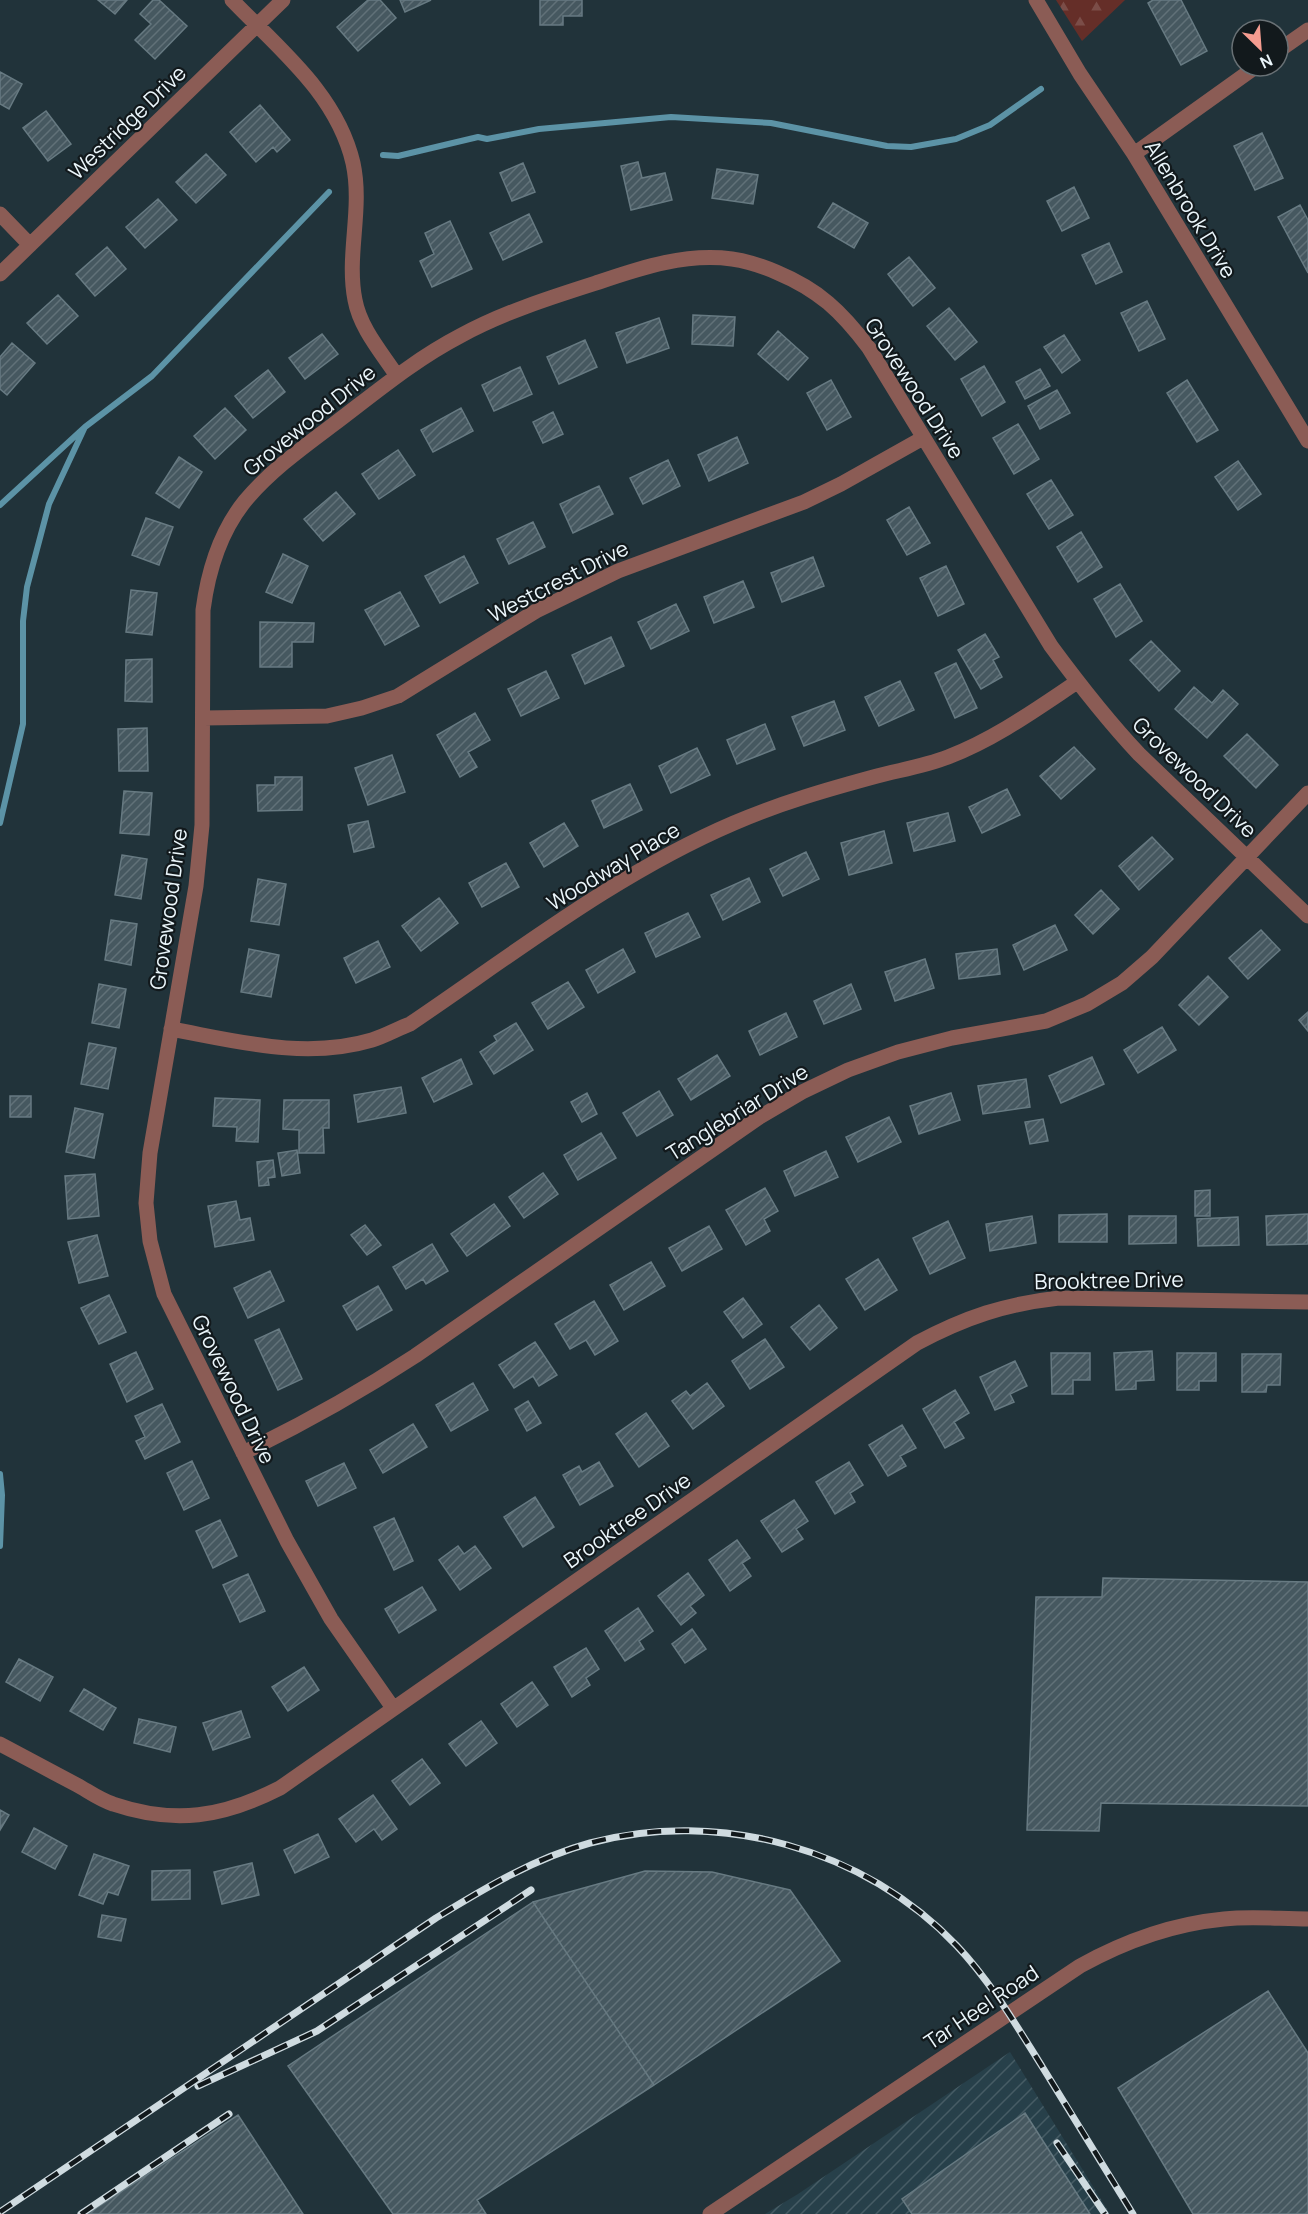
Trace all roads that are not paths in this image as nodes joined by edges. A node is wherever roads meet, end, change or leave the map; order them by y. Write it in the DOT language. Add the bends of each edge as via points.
graph roads {
  1 [pos="232,0"];
  2 [pos="283,0"];
  3 [pos="1036,0"];
  4 [pos="257,26"];
  5 [pos="1308,30"];
  6 [pos="1290,43"];
  7 [pos="1240,78"];
  8 [pos="1134,154"];
  9 [pos="0,214"];
  10 [pos="30,245"];
  11 [pos="0,274"];
  12 [pos="397,376"];
  13 [pos="923,438"];
  14 [pos="1308,441"];
  15 [pos="1077,682"];
  16 [pos="203,718"];
  17 [pos="1308,793"];
  18 [pos="1246,858"];
  19 [pos="1308,916"];
  20 [pos="171,1029"];
  21 [pos="1308,1302"];
  22 [pos="243,1454"];
  23 [pos="393,1708"];
  24 [pos="0,1744"];
  25 [pos="1308,1919"];
  26 [pos="710,2214"];
  1 -- 4 [label="street"];
  2 -- 4 [label="street, Westridge Drive"];
  3 -- 8 [label="street, Allenbrook Drive"];
  4 -- 10 [label="street, Westridge Drive"];
  4 -- 12 [label="street" via="321,93 345,138 357,193 355,300 362,320"];
  5 -- 6 [label="street"];
  7 -- 8 [label="street"];
  8 -- 14 [label="street, Allenbrook Drive"];
  9 -- 10 [label="street"];
  10 -- 11 [label="street, Westridge Drive"];
  12 -- 13 [label="street, Grovewood Drive" via="460,336 530,304 673,260 734,259 803,284 834,307 869,348"];
  12 -- 16 [label="street, Grovewood Drive" via="264,479 229,525 212,563 205,594"];
  13 -- 15 [label="street, Grovewood Drive"];
  13 -- 16 [label="street, Westcrest Drive" via="804,502 618,571 536,611 398,696 327,716"];
  15 -- 18 [label="street, Grovewood Drive" via="1139,754"];
  15 -- 20 [label="street, Woodway Place" via="975,746 778,806 682,847 619,882 410,1024 372,1040 304,1050"];
  16 -- 20 [label="street, Grovewood Drive" via="202,825 197,876"];
  17 -- 18 [label="street, Tanglebriar Drive"];
  18 -- 19 [label="street, Grovewood Drive"];
  18 -- 22 [label="street, Tanglebriar Drive" via="1122,983 1046,1021 898,1052 802,1092 758,1118 376,1382"];
  20 -- 22 [label="street, Grovewood Drive" via="147,1180 150,1241 164,1294"];
  21 -- 23 [label="street, Brooktree Drive" via="1059,1298 986,1311 951,1325 917,1343"];
  22 -- 23 [label="street, Grovewood Drive" via="331,1619"];
  23 -- 24 [label="street, Brooktree Drive" via="280,1788 225,1811 195,1815 152,1814 111,1804"];
  25 -- 26 [label="street, Tar Heel Road" via="1226,1919 1183,1924 1102,1953"];
}
